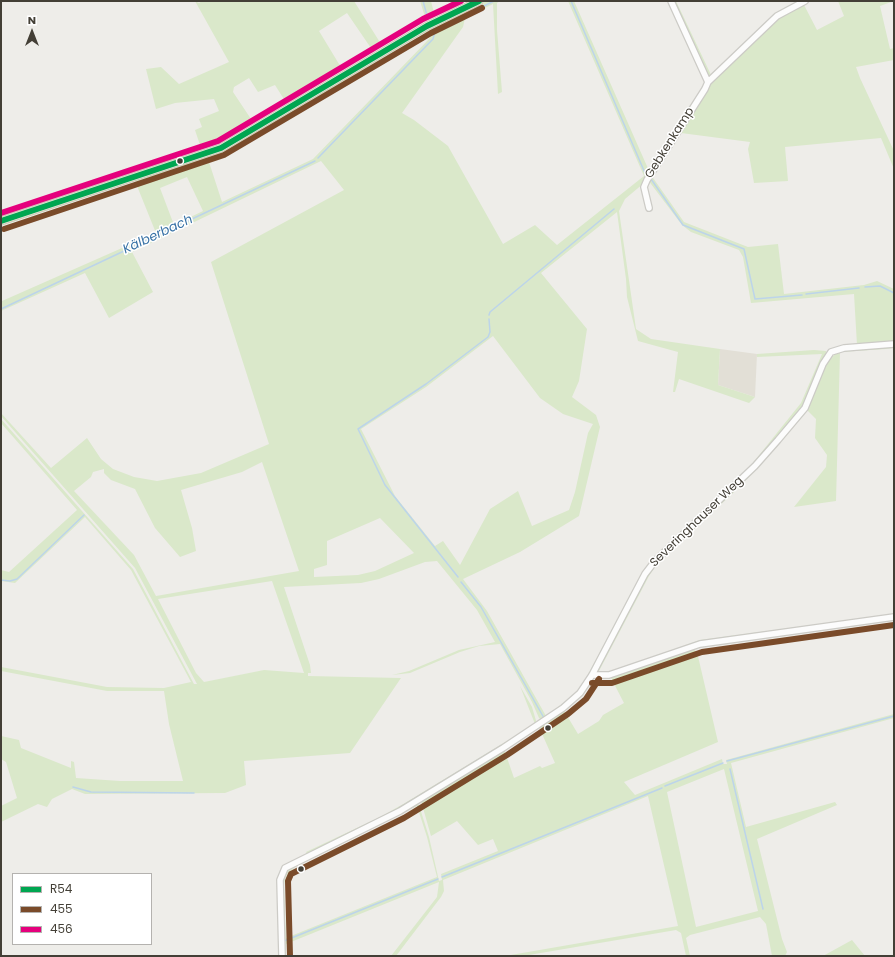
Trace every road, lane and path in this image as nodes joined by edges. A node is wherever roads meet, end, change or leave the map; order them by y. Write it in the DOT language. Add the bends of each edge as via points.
graph roads {
  1 [pos="479,1"];
  2 [pos="671,1"];
  3 [pos="805,1"];
  4 [pos="708,82"];
  5 [pos="649,208"];
  6 [pos="1,221"];
  7 [pos="894,344"];
  8 [pos="894,616"];
  9 [pos="592,675"];
  10 [pos="282,956"];
  1 -- 6 [label="main road" via="428,26 221,148"];
  2 -- 4 [label="street"];
  3 -- 4 [label="street, Gebkenkamp" via="777,16"];
  4 -- 5 [label="street, Gebkenkamp" via="647,180 644,187"];
  7 -- 9 [label="street, Severinghauser Weg" via="844,348 831,352 805,408 755,466 655,561 645,574"];
  8 -- 9 [label="street" via="700,644 609,675"];
  9 -- 10 [label="street, Severinghauser Weg" via="580,693 563,708 509,744 400,811 285,868 280,880"];
}
